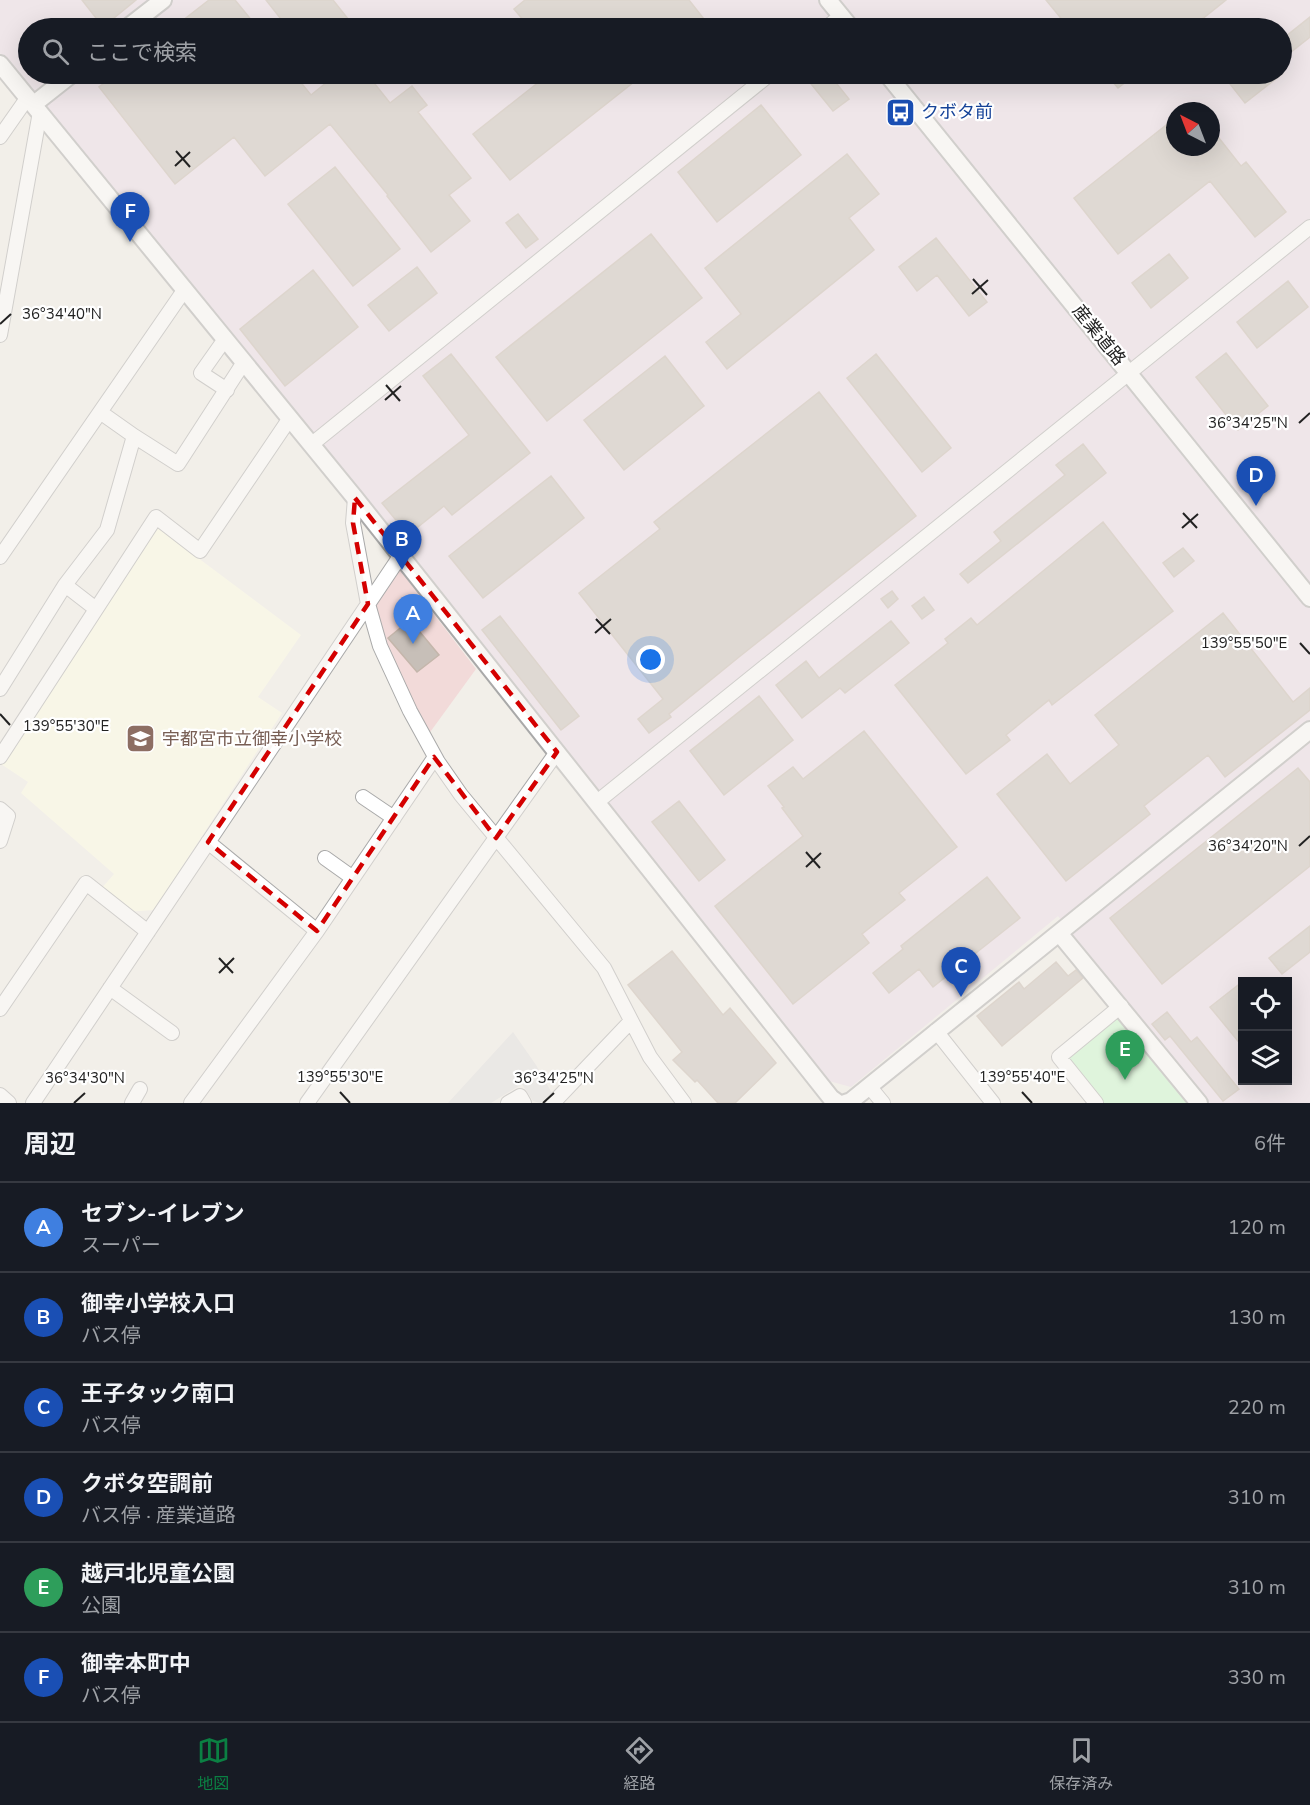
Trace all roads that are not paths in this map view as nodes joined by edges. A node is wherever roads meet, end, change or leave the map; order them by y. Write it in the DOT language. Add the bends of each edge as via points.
graph roads {
  1 [pos="163,0"];
  2 [pos="828,0"];
  3 [pos="140,18"];
  4 [pos="843,18"];
  5 [pos="0,64"];
  6 [pos="59,84"];
  7 [pos="758,84"];
  8 [pos="895,84"];
  9 [pos="34,104"];
  10 [pos="0,137"];
  11 [pos="1310,227"];
  12 [pos="11,273"];
  13 [pos="0,288"];
  14 [pos="185,289"];
  15 [pos="0,335"];
  16 [pos="225,339"];
  17 [pos="244,362"];
  18 [pos="1129,372"];
  19 [pos="227,390"];
  20 [pos="100,412"];
  21 [pos="290,418"];
  22 [pos="134,436"];
  23 [pos="312,444"];
  24 [pos="356,498"];
  25 [pos="401,555"];
  26 [pos="0,557"];
  27 [pos="65,585"];
  28 [pos="1310,598"];
  29 [pos="368,604"];
  30 [pos="96,609"];
  31 [pos="0,688"];
  32 [pos="1310,730"];
  33 [pos="557,752"];
  34 [pos="435,757"];
  35 [pos="0,758"];
  36 [pos="363,797"];
  37 [pos="597,802"];
  38 [pos="0,809"];
  39 [pos="394,818"];
  40 [pos="496,838"];
  41 [pos="0,841"];
  42 [pos="208,842"];
  43 [pos="325,858"];
  44 [pos="353,878"];
  45 [pos="317,931"];
  46 [pos="148,932"];
  47 [pos="1059,933"];
  48 [pos="110,988"];
  49 [pos="1121,1006"];
  50 [pos="0,1009"];
  51 [pos="631,1020"];
  52 [pos="936,1031"];
  53 [pos="172,1033"];
  54 [pos="869,1086"];
  55 [pos="141,1089"];
  56 [pos="0,1095"];
  57 [pos="9,1103"];
  58 [pos="33,1103"];
  59 [pos="132,1103"];
  60 [pos="191,1103"];
  61 [pos="308,1103"];
  62 [pos="508,1103"];
  63 [pos="524,1103"];
  64 [pos="553,1103"];
  65 [pos="684,1103"];
  66 [pos="838,1103"];
  67 [pos="845,1103"];
  68 [pos="883,1103"];
  69 [pos="993,1103"];
  70 [pos="1096,1103"];
  71 [pos="1199,1103"];
  1 -- 3 [label="street"];
  2 -- 4 [label="street"];
  5 -- 9 [label="street"];
  6 -- 9 [label="street"];
  7 -- 23 [label="street"];
  8 -- 18 [label="street, 産業道路"];
  9 -- 10 [label="street"];
  9 -- 12 [label="street"];
  9 -- 14 [label="street"];
  11 -- 18 [label="street"];
  12 -- 13 [label="street"];
  12 -- 15 [label="street"];
  14 -- 16 [label="street"];
  14 -- 20 [label="street"];
  16 -- 17 [label="street"];
  16 -- 19 [label="street" via="201,373"];
  17 -- 19 [label="street"];
  17 -- 21 [label="street"];
  18 -- 28 [label="street, 産業道路"];
  18 -- 37 [label="street"];
  19 -- 22 [label="street" via="178,464"];
  20 -- 22 [label="street"];
  20 -- 26 [label="street"];
  21 -- 23 [label="street"];
  21 -- 30 [label="street" via="200,551 156,517"];
  22 -- 27 [label="street" via="107,530"];
  23 -- 24 [label="street"];
  24 -- 25 [label="street"];
  24 -- 29 [label="street" via="353,523"];
  25 -- 29 [label="street"];
  25 -- 33 [label="street"];
  27 -- 30 [label="street"];
  27 -- 31 [label="street"];
  29 -- 34 [label="street" via="380,646"];
  29 -- 42 [label="street"];
  30 -- 35 [label="street"];
  32 -- 47 [label="street"];
  33 -- 37 [label="street"];
  33 -- 40 [label="street"];
  34 -- 39 [label="street"];
  34 -- 40 [label="street"];
  36 -- 39 [label="street"];
  37 -- 66 [label="street"];
  38 -- 41 [label="street" via="8,816"];
  39 -- 44 [label="street"];
  40 -- 51 [label="street" via="604,968"];
  40 -- 61 [label="street"];
  42 -- 45 [label="street"];
  42 -- 46 [label="street"];
  43 -- 44 [label="street"];
  44 -- 45 [label="street"];
  45 -- 60 [label="street"];
  46 -- 48 [label="street"];
  46 -- 50 [label="street" via="86,884"];
  47 -- 49 [label="street"];
  47 -- 52 [label="street"];
  48 -- 53 [label="street"];
  48 -- 58 [label="street"];
  49 -- 70 [label="street" via="1059,1057"];
  49 -- 71 [label="street"];
  51 -- 64 [label="street"];
  51 -- 65 [label="street" via="650,1057"];
  52 -- 54 [label="street"];
  52 -- 69 [label="street"];
  54 -- 67 [label="street"];
  54 -- 68 [label="street"];
  55 -- 59 [label="street"];
  56 -- 57 [label="street"];
  62 -- 63 [label="street" via="520,1096"];
}
